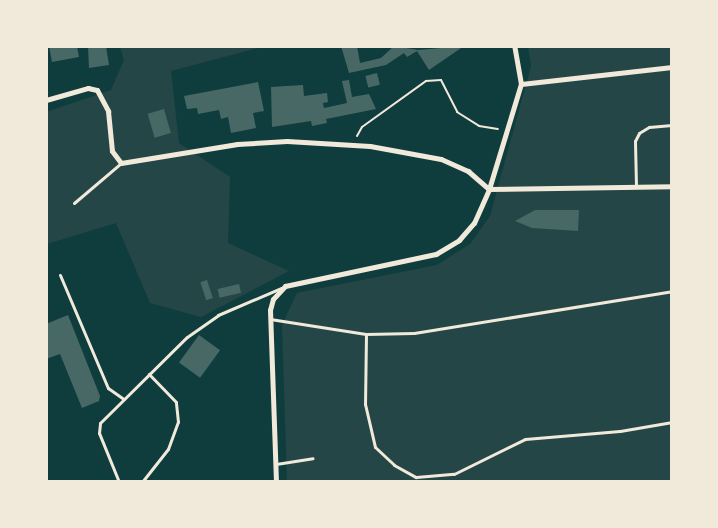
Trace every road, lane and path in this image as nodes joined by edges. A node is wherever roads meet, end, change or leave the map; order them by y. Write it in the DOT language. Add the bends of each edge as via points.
graph roads {
  1 [pos="514,46"];
  2 [pos="672,67"];
  3 [pos="521,84"];
  4 [pos="46,100"];
  5 [pos="672,124"];
  6 [pos="507,131"];
  7 [pos="352,145"];
  8 [pos="121,163"];
  9 [pos="636,186"];
  10 [pos="672,186"];
  11 [pos="489,189"];
  12 [pos="74,203"];
  13 [pos="60,275"];
  14 [pos="285,286"];
  15 [pos="672,291"];
  16 [pos="270,319"];
  17 [pos="366,334"];
  18 [pos="149,374"];
  19 [pos="124,399"];
  20 [pos="672,422"];
  21 [pos="313,458"];
  22 [pos="276,464"];
  23 [pos="119,482"];
  24 [pos="142,482"];
  25 [pos="276,482"];
  1 -- 3 [label="street"];
  2 -- 3 [label="street"];
  3 -- 6 [label="street"];
  4 -- 8 [label="street" via="88,88 98,90 108,111 112,151"];
  5 -- 9 [label="lane" via="649,127 639,133 635,141"];
  6 -- 7 [label="path" via="478,126 457,112 441,80 426,81 362,127"];
  6 -- 11 [label="street"];
  7 -- 8 [label="street" via="287,141 237,144"];
  7 -- 11 [label="street" via="441,159 468,171"];
  8 -- 12 [label="lane" via="107,179"];
  9 -- 10 [label="street"];
  9 -- 11 [label="street"];
  11 -- 14 [label="street" via="474,223 459,240 436,254"];
  13 -- 19 [label="lane" via="108,388"];
  14 -- 16 [label="street" via="273,299"];
  14 -- 18 [label="lane" via="218,315 178,345"];
  15 -- 17 [label="lane" via="414,333"];
  16 -- 17 [label="lane"];
  16 -- 22 [label="street"];
  17 -- 20 [label="lane" via="365,404 375,447 394,465 416,477 454,474 525,439"];
  18 -- 19 [label="lane"];
  18 -- 24 [label="lane" via="176,402 178,422 168,449"];
  19 -- 23 [label="lane" via="98,428"];
  21 -- 22 [label="lane"];
  22 -- 25 [label="street"];
}
